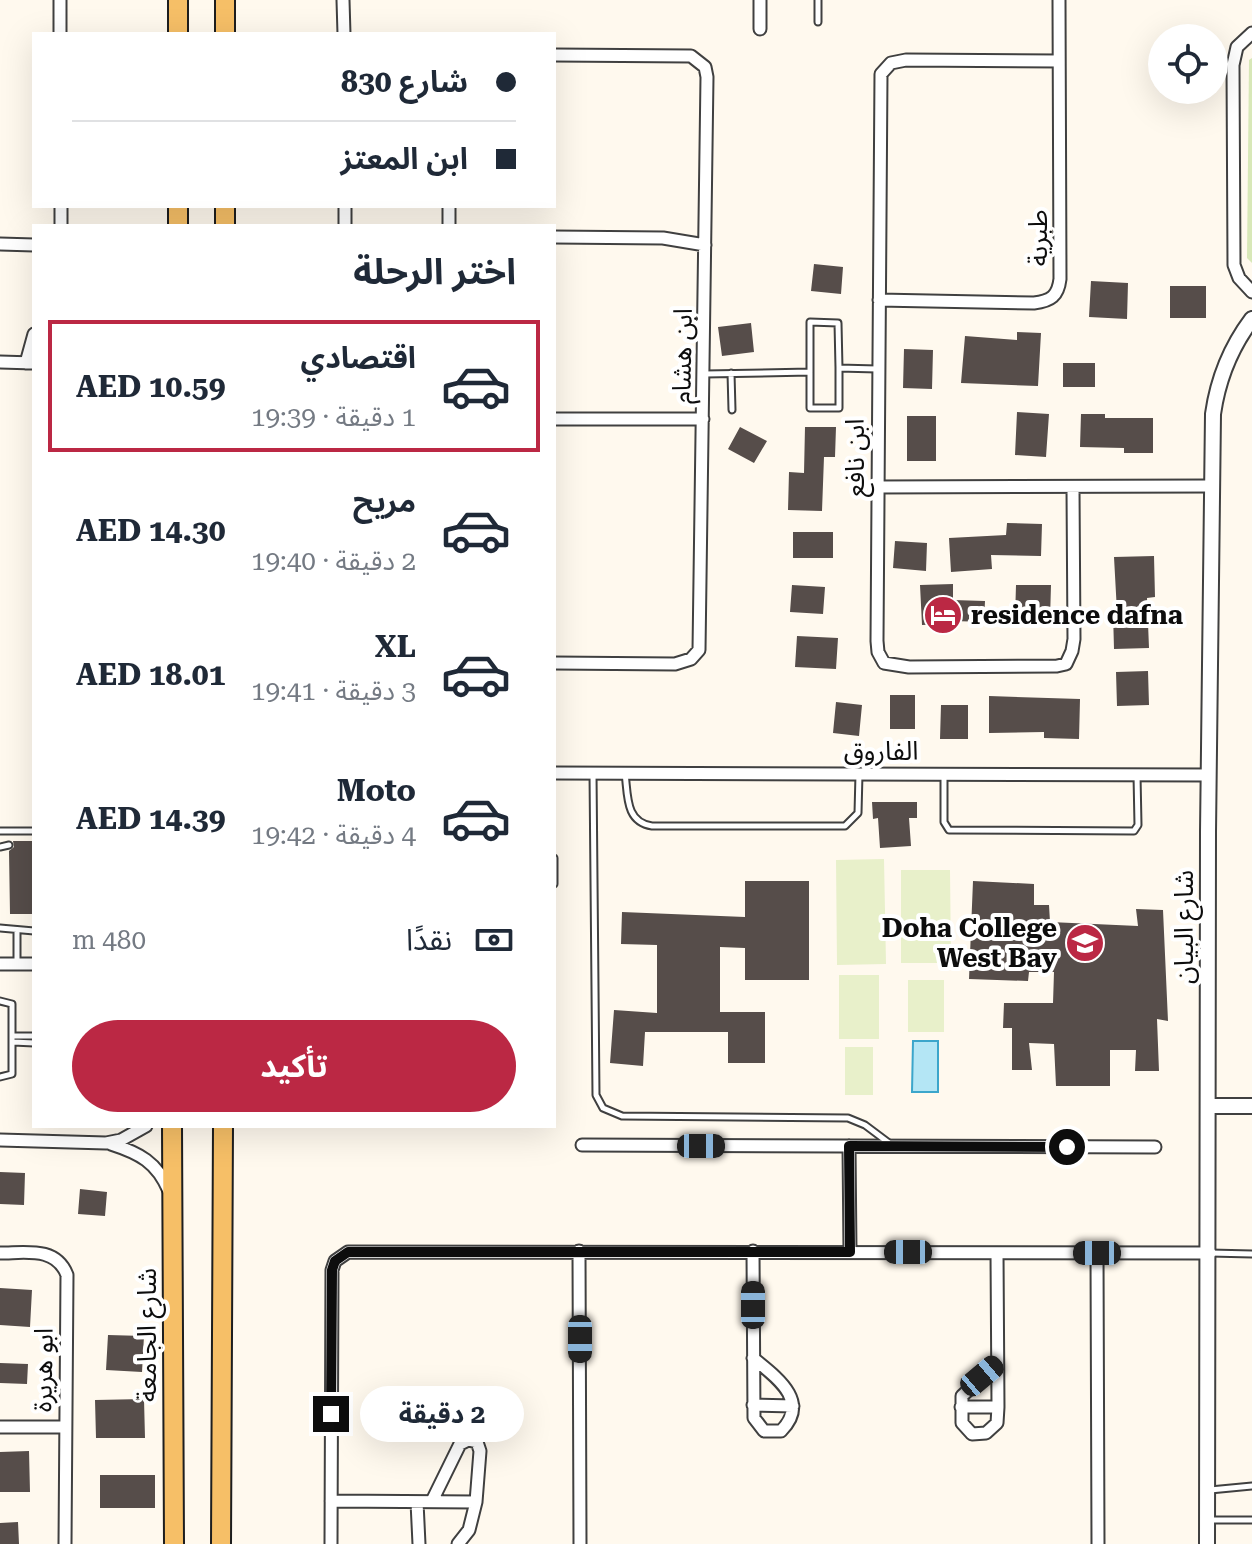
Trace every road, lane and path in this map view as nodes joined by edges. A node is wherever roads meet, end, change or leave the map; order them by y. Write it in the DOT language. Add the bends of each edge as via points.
graph roads {
  1 [pos="60,0"];
  2 [pos="178,0"];
  3 [pos="343,0"];
  4 [pos="760,0"];
  5 [pos="818,0"];
  6 [pos="1059,0"];
  7 [pos="227,4"];
  8 [pos="818,22"];
  9 [pos="760,29"];
  10 [pos="60,32"];
  11 [pos="178,32"];
  12 [pos="225,32"];
  13 [pos="344,32"];
  14 [pos="1252,33"];
  15 [pos="556,55"];
  16 [pos="1059,61"];
  17 [pos="556,237"];
  18 [pos="0,244"];
  19 [pos="32,245"];
  20 [pos="705,245"];
  21 [pos="1252,292"];
  22 [pos="879,300"];
  23 [pos="1252,319"];
  24 [pos="0,362"];
  25 [pos="30,363"];
  26 [pos="839,368"];
  27 [pos="877,369"];
  28 [pos="810,372"];
  29 [pos="731,373"];
  30 [pos="704,374"];
  31 [pos="732,410"];
  32 [pos="556,419"];
  33 [pos="703,419"];
  34 [pos="1212,486"];
  35 [pos="878,487"];
  36 [pos="1073,488"];
  37 [pos="556,663"];
  38 [pos="556,773"];
  39 [pos="593,773"];
  40 [pos="625,773"];
  41 [pos="859,773"];
  42 [pos="944,774"];
  43 [pos="1137,774"];
  44 [pos="1209,775"];
  45 [pos="0,831"];
  46 [pos="32,831"];
  47 [pos="9,845"];
  48 [pos="0,847"];
  49 [pos="0,928"];
  50 [pos="17,930"];
  51 [pos="32,931"];
  52 [pos="0,964"];
  53 [pos="17,964"];
  54 [pos="32,964"];
  55 [pos="0,1001"];
  56 [pos="32,1036"];
  57 [pos="13,1039"];
  58 [pos="32,1043"];
  59 [pos="0,1077"];
  60 [pos="1210,1106"];
  61 [pos="1252,1106"];
  62 [pos="142,1128"];
  63 [pos="172,1128"];
  64 [pos="223,1128"];
  65 [pos="0,1140"];
  66 [pos="106,1143"];
  67 [pos="582,1145"];
  68 [pos="849,1146"];
  69 [pos="893,1146"];
  70 [pos="1155,1147"];
  71 [pos="173,1227"];
  72 [pos="579,1251"];
  73 [pos="753,1251"];
  74 [pos="850,1252"];
  75 [pos="0,1253"];
  76 [pos="997,1253"];
  77 [pos="1097,1253"];
  78 [pos="1210,1253"];
  79 [pos="1252,1254"];
  80 [pos="753,1358"];
  81 [pos="997,1363"];
  82 [pos="753,1405"];
  83 [pos="793,1406"];
  84 [pos="961,1407"];
  85 [pos="998,1407"];
  86 [pos="0,1427"];
  87 [pos="65,1427"];
  88 [pos="1252,1486"];
  89 [pos="1207,1490"];
  90 [pos="331,1501"];
  91 [pos="432,1501"];
  92 [pos="417,1502"];
  93 [pos="476,1502"];
  94 [pos="1207,1520"];
  95 [pos="1252,1520"];
  96 [pos="65,1544"];
  97 [pos="174,1544"];
  98 [pos="221,1544"];
  99 [pos="331,1544"];
  100 [pos="419,1544"];
  101 [pos="458,1544"];
  102 [pos="580,1544"];
  103 [pos="1098,1544"];
  104 [pos="1207,1544"];
  1 -- 10 [label="street"];
  2 -- 11 [label="main road"];
  3 -- 13 [label="street"];
  4 -- 9 [label="street"];
  5 -- 8 [label="lane"];
  6 -- 16 [label="street, طبرية"];
  7 -- 12 [label="main road"];
  14 -- 21 [label="street" via="1237,47 1233,65 1234,265"];
  15 -- 20 [label="street, ابن هشام" via="691,56 705,67"];
  16 -- 22 [label="street, ابن نافع" via="906,60 885,67 880,83"];
  16 -- 22 [label="street, طبرية" via="1060,279 1055,296 1034,303"];
  17 -- 20 [label="street" via="663,238"];
  18 -- 19 [label="street"];
  20 -- 30 [label="street, ابن هشام"];
  22 -- 27 [label="street, ابن نافع"];
  23 -- 34 [label="street, شارع البيان" via="1238,337 1216,393"];
  24 -- 25 [label="street"];
  26 -- 27 [label="lane"];
  26 -- 28 [label="lane" via="838,408 810,408"];
  26 -- 28 [label="lane" via="838,323 811,322"];
  27 -- 35 [label="street, ابن نافع"];
  28 -- 29 [label="lane"];
  29 -- 30 [label="lane"];
  29 -- 31 [label="lane"];
  30 -- 33 [label="street, ابن هشام"];
  32 -- 33 [label="street"];
  33 -- 37 [label="street, ابن هشام" via="696,656 675,664"];
  34 -- 36 [label="street"];
  34 -- 44 [label="street, شارع البيان"];
  35 -- 36 [label="street"];
  35 -- 36 [label="street, ابن نافع" via="878,652 889,665 909,667 1066,664 1074,639"];
  38 -- 39 [label="street, الفاروق"];
  39 -- 40 [label="street, الفاروق"];
  39 -- 69 [label="lane" via="596,1095 603,1108 622,1116 848,1118"];
  40 -- 41 [label="street, الفاروق"];
  40 -- 41 [label="lane" via="630,810 646,825 839,827 858,813"];
  41 -- 42 [label="street, الفاروق"];
  42 -- 43 [label="street, الفاروق"];
  42 -- 43 [label="lane" via="945,825 952,830 1134,831"];
  43 -- 44 [label="street, الفاروق"];
  44 -- 60 [label="street, شارع البيان"];
  45 -- 46 [label="lane"];
  47 -- 48 [label="lane"];
  49 -- 50 [label="lane"];
  50 -- 51 [label="lane"];
  50 -- 53 [label="lane"];
  52 -- 53 [label="street"];
  53 -- 54 [label="street"];
  55 -- 57 [label="lane" via="12,1004"];
  56 -- 57 [label="lane"];
  57 -- 58 [label="lane"];
  57 -- 59 [label="lane" via="12,1074"];
  60 -- 61 [label="street"];
  60 -- 78 [label="street, شارع البيان"];
  62 -- 66 [label="street"];
  63 -- 71 [label="main road, شارع الجامعة"];
  64 -- 98 [label="main road"];
  65 -- 66 [label="street"];
  66 -- 71 [label="street" via="135,1151 155,1167 170,1194"];
  67 -- 68 [label="street"];
  68 -- 69 [label="street"];
  68 -- 74 [label="street"];
  69 -- 70 [label="street"];
  71 -- 97 [label="main road, شارع الجامعة"];
  72 -- 73 [label="street"];
  72 -- 90 [label="street" via="355,1251 335,1261"];
  72 -- 102 [label="street"];
  73 -- 74 [label="street"];
  73 -- 80 [label="street"];
  74 -- 76 [label="street"];
  75 -- 87 [label="street, ابو هريرة" via="51,1255 64,1266"];
  76 -- 77 [label="street"];
  76 -- 81 [label="street"];
  77 -- 78 [label="street"];
  77 -- 103 [label="street"];
  78 -- 79 [label="lane"];
  78 -- 89 [label="street, شارع البيان"];
  80 -- 82 [label="street"];
  80 -- 83 [label="street" via="785,1385"];
  81 -- 84 [label="street" via="963,1392"];
  81 -- 85 [label="street"];
  82 -- 83 [label="street"];
  82 -- 83 [label="street" via="759,1428 772,1432 785,1427"];
  84 -- 85 [label="street"];
  84 -- 85 [label="street" via="966,1431 978,1435 997,1423"];
  86 -- 87 [label="street"];
  87 -- 96 [label="street, ابو هريرة"];
  88 -- 89 [label="lane"];
  89 -- 94 [label="street, شارع البيان"];
  90 -- 92 [label="street"];
  90 -- 99 [label="street"];
  91 -- 92 [label="street"];
  91 -- 93 [label="street"];
  91 -- 93 [label="street" via="460,1444 468,1440 477,1442 480,1451"];
  92 -- 100 [label="street"];
  93 -- 101 [label="street" via="469,1530"];
  94 -- 95 [label="lane"];
  94 -- 104 [label="street, شارع البيان"];
}
